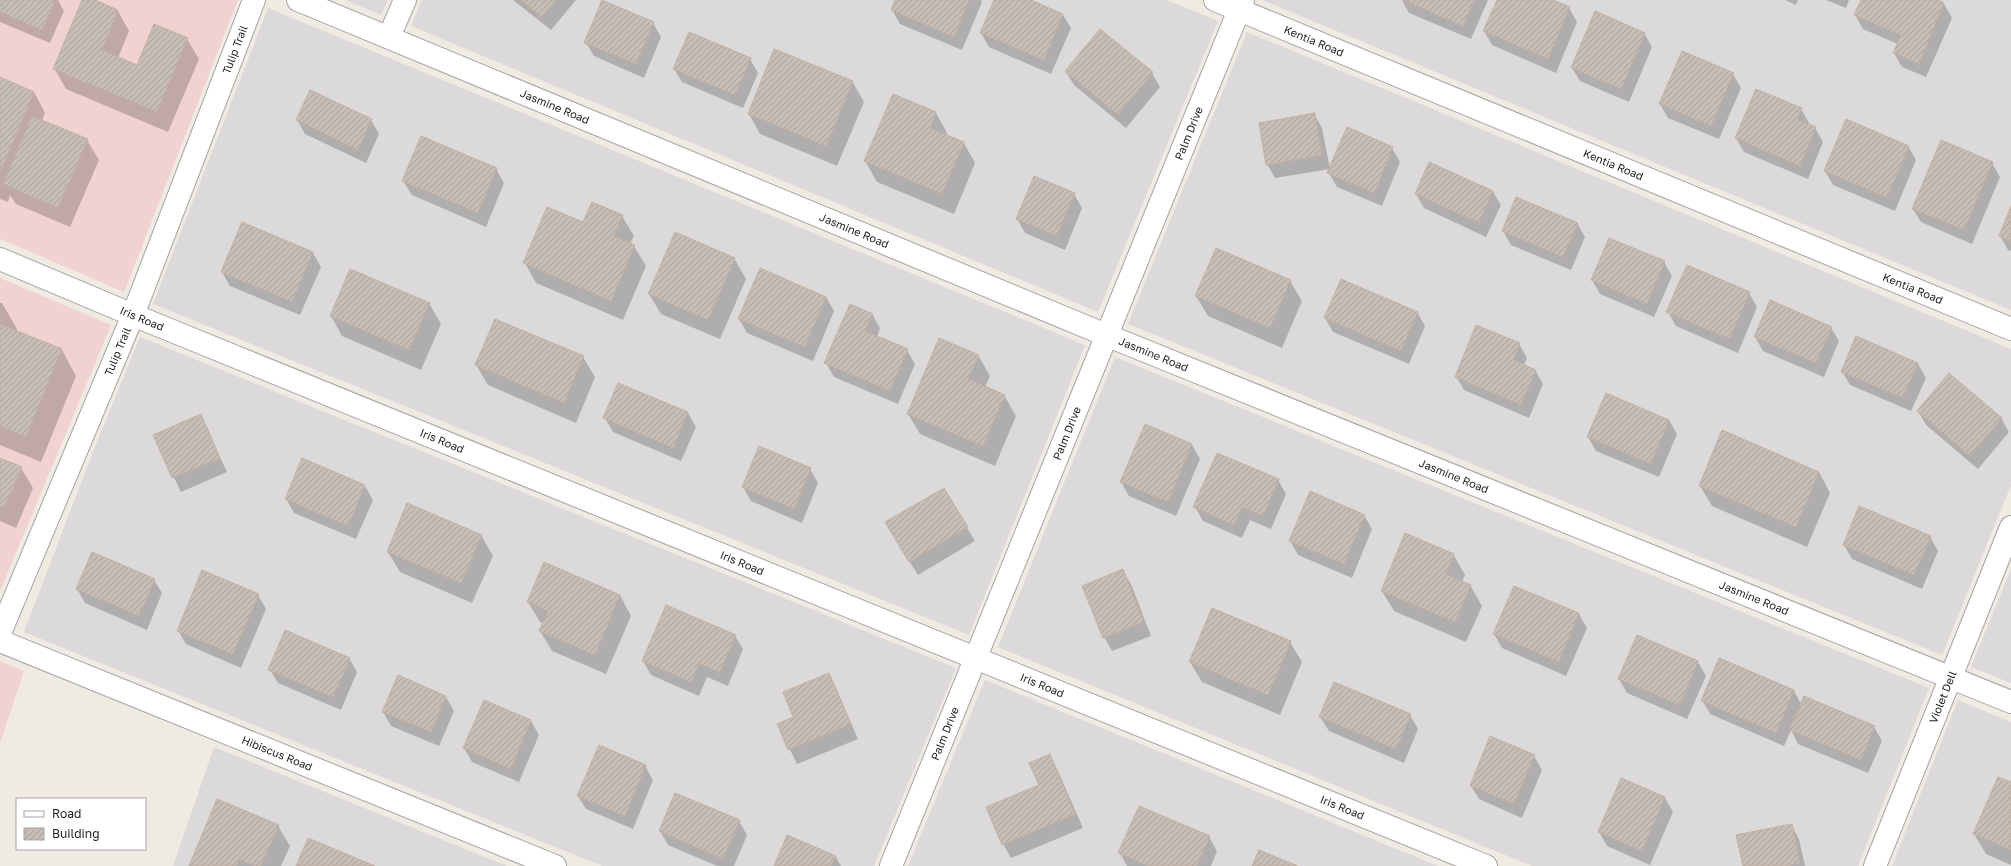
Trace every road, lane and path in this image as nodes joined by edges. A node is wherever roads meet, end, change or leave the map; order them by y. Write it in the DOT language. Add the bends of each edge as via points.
graph roads {
  1 [pos="254,0"];
  2 [pos="298,0"];
  3 [pos="405,0"];
  4 [pos="1215,0"];
  5 [pos="1241,5"];
  6 [pos="389,37"];
  7 [pos="0,259"];
  8 [pos="133,315"];
  9 [pos="2011,329"];
  10 [pos="1106,335"];
  11 [pos="2011,527"];
  12 [pos="0,633"];
  13 [pos="0,641"];
  14 [pos="977,657"];
  15 [pos="1950,678"];
  16 [pos="2011,702"];
  17 [pos="555,866"];
  18 [pos="891,866"];
  19 [pos="1486,866"];
  20 [pos="1875,866"];
  1 -- 8 [label="street, Tulip Trail"];
  2 -- 6 [label="street, Jasmine Road"];
  3 -- 6 [label="street"];
  4 -- 5 [label="street, Kentia Road"];
  5 -- 9 [label="street, Kentia Road"];
  5 -- 10 [label="street, Palm Drive"];
  6 -- 10 [label="street, Jasmine Road"];
  7 -- 8 [label="street, Iris Road"];
  8 -- 12 [label="street, Tulip Trail"];
  8 -- 14 [label="street, Iris Road"];
  10 -- 14 [label="street, Palm Drive"];
  10 -- 15 [label="street, Jasmine Road"];
  11 -- 15 [label="street, Violet Dell"];
  13 -- 17 [label="street, Hibiscus Road"];
  14 -- 18 [label="street, Palm Drive"];
  14 -- 19 [label="street, Iris Road"];
  15 -- 16 [label="street, Jasmine Road"];
  15 -- 20 [label="street, Violet Dell"];
}
